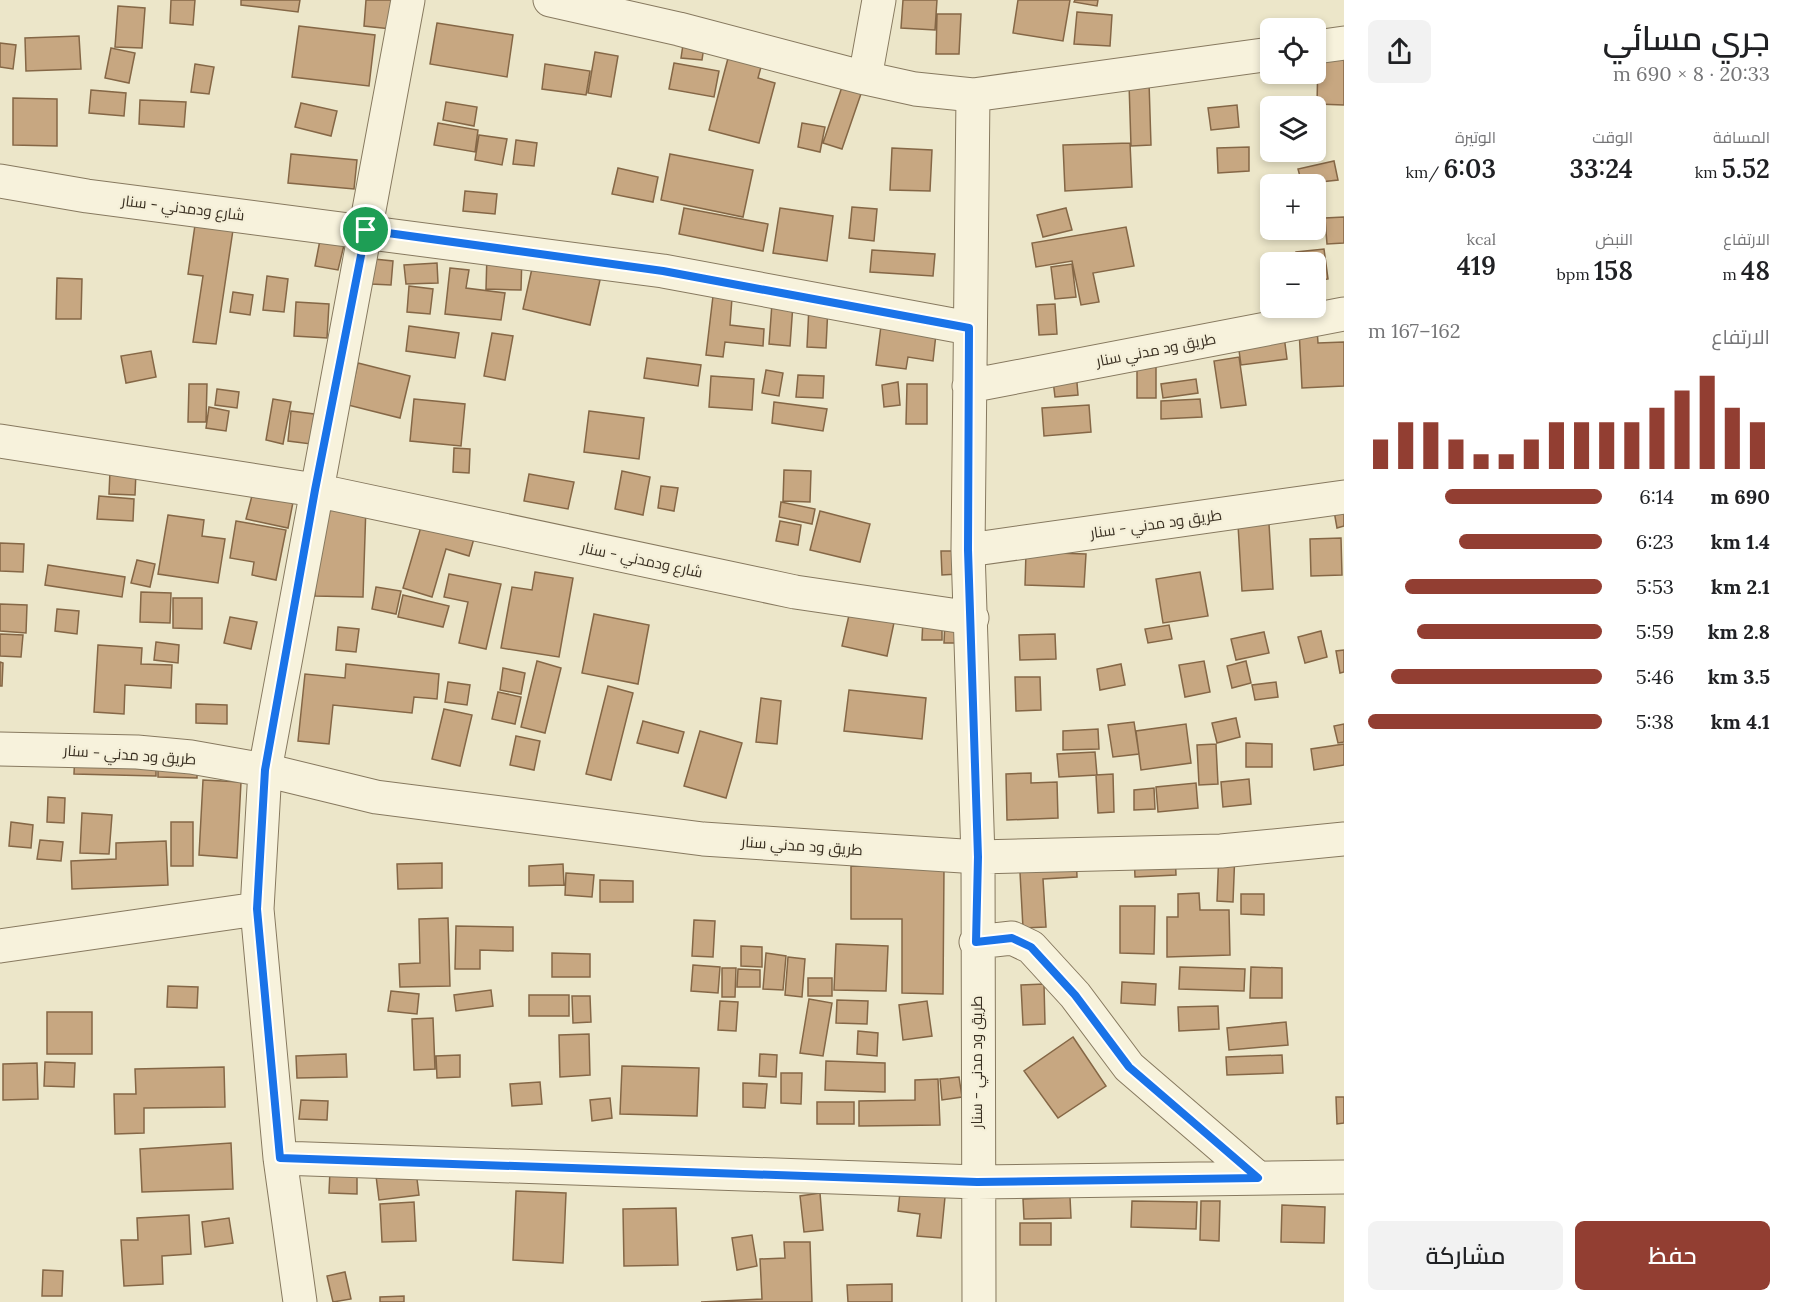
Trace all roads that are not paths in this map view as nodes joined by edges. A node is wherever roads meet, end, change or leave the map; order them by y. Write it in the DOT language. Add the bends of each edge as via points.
graph roads {
  1 [pos="408,0"];
  2 [pos="550,0"];
  3 [pos="879,0"];
  4 [pos="1344,43"];
  5 [pos="1326,46"];
  6 [pos="1260,55"];
  7 [pos="865,78"];
  8 [pos="973,96"];
  9 [pos="0,181"];
  10 [pos="366,230"];
  11 [pos="1344,314"];
  12 [pos="969,328"];
  13 [pos="969,386"];
  14 [pos="0,441"];
  15 [pos="315,490"];
  16 [pos="1344,497"];
  17 [pos="968,550"];
  18 [pos="972,618"];
  19 [pos="0,749"];
  20 [pos="265,770"];
  21 [pos="1344,839"];
  22 [pos="978,857"];
  23 [pos="257,909"];
  24 [pos="976,942"];
  25 [pos="0,946"];
  26 [pos="280,1158"];
  27 [pos="1344,1177"];
  28 [pos="1258,1178"];
  29 [pos="977,1182"];
  30 [pos="300,1302"];
  31 [pos="979,1302"];
  1 -- 10 [label="street"];
  2 -- 7 [label="street"];
  3 -- 7 [label="street"];
  4 -- 5 [label="street"];
  6 -- 8 [label="street"];
  7 -- 8 [label="street"];
  8 -- 12 [label="street, طريق ود مدني - سنار"];
  9 -- 10 [label="street, شارع ودمدني - سنار" via="87,196"];
  10 -- 12 [label="street, شارع ودمدني - سنار" via="663,271"];
  10 -- 15 [label="street"];
  11 -- 13 [label="street, طريق ود مدني سنار"];
  12 -- 13 [label="street, طريق ود مدني - سنار"];
  13 -- 17 [label="street, طريق ود مدني - سنار"];
  14 -- 15 [label="street, شارع ودمدني - سنار"];
  15 -- 18 [label="street, شارع ودمدني - سنار" via="795,592"];
  15 -- 20 [label="street"];
  16 -- 17 [label="street, طريق ود مدني - سنار"];
  17 -- 18 [label="street, طريق ود مدني - سنار"];
  18 -- 22 [label="street, طريق ود مدني - سنار"];
  19 -- 20 [label="street, طريق ود مدني - سنار" via="137,752"];
  20 -- 22 [label="street, طريق ود مدني سنار" via="376,797 703,840"];
  20 -- 23 [label="street"];
  21 -- 22 [label="street, طريق ود مدني سنار" via="1221,851"];
  22 -- 24 [label="street, طريق ود مدني - سنار"];
  23 -- 25 [label="street"];
  23 -- 26 [label="street"];
  24 -- 28 [label="street" via="1012,938 1031,947 1075,995 1129,1067"];
  24 -- 29 [label="street, طريق ود مدني - سنار"];
  26 -- 29 [label="street"];
  26 -- 30 [label="street"];
  27 -- 28 [label="street"];
  28 -- 29 [label="street"];
  29 -- 31 [label="street, طريق ود مدني - سنار"];
}
